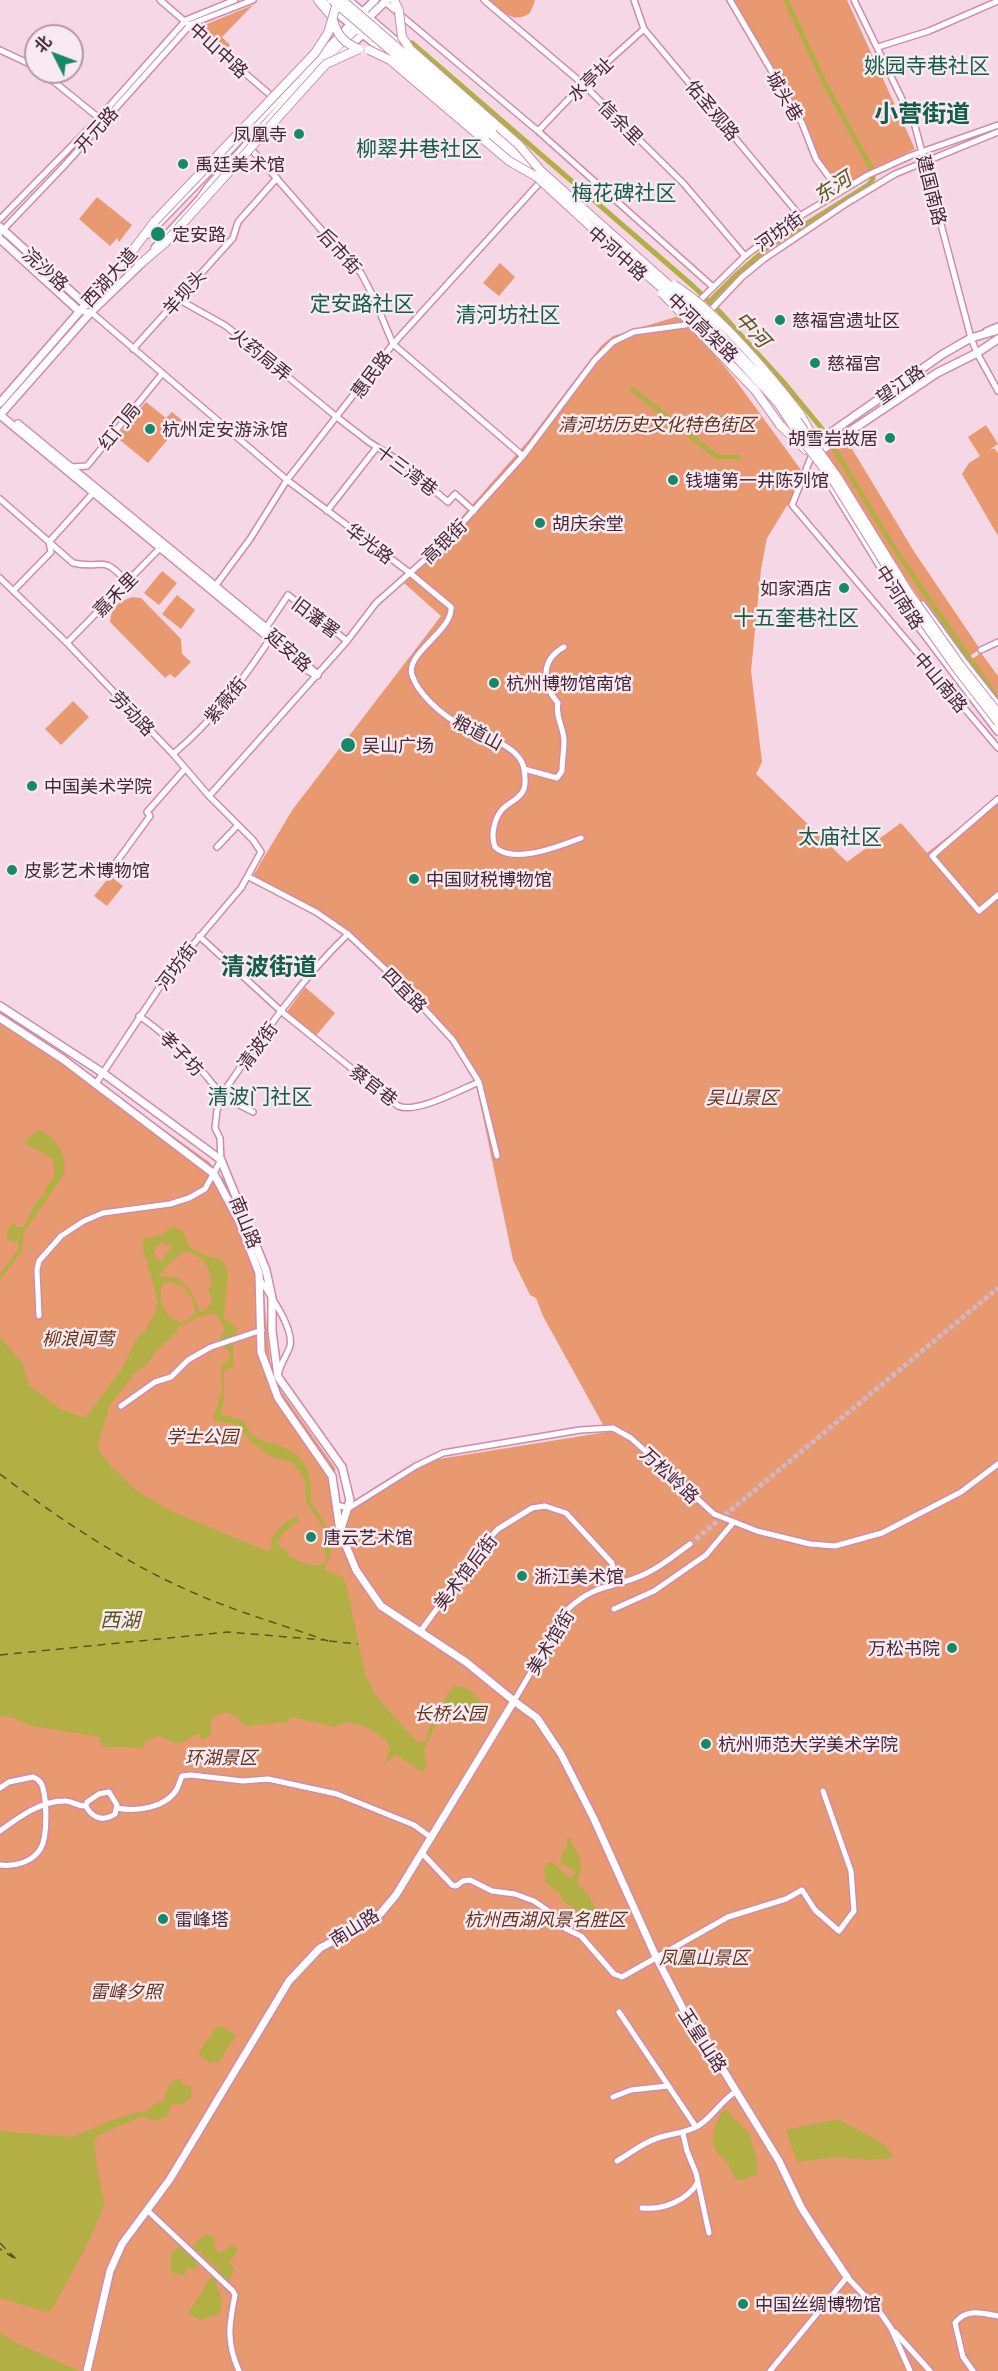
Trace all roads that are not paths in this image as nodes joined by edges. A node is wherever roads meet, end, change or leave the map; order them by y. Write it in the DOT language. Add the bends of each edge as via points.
graph roads {
  1 [pos="160,0"];
  2 [pos="235,0"];
  3 [pos="253,0"];
  4 [pos="320,0"];
  5 [pos="332,0"];
  6 [pos="340,0"];
  7 [pos="348,0"];
  8 [pos="375,0"];
  9 [pos="484,0"];
  10 [pos="634,0"];
  11 [pos="730,0"];
  12 [pos="855,0"];
  13 [pos="385,1"];
  14 [pos="998,1"];
  15 [pos="226,2"];
  16 [pos="397,3"];
  17 [pos="366,15"];
  18 [pos="333,18"];
  19 [pos="188,22"];
  20 [pos="399,22"];
  21 [pos="644,29"];
  22 [pos="356,30"];
  23 [pos="878,47"];
  24 [pos="358,49"];
  25 [pos="0,50"];
  26 [pos="369,50"];
  27 [pos="24,61"];
  28 [pos="57,84"];
  29 [pos="583,84"];
  30 [pos="279,103"];
  31 [pos="99,118"];
  32 [pos="998,125"];
  33 [pos="538,131"];
  34 [pos="998,132"];
  35 [pos="251,149"];
  36 [pos="923,152"];
  37 [pos="925,160"];
  38 [pos="541,176"];
  39 [pos="277,178"];
  40 [pos="840,192"];
  41 [pos="800,216"];
  42 [pos="0,219"];
  43 [pos="1,230"];
  44 [pos="0,239"];
  45 [pos="130,254"];
  46 [pos="745,256"];
  47 [pos="139,265"];
  48 [pos="652,275"];
  49 [pos="712,288"];
  50 [pos="178,298"];
  51 [pos="698,302"];
  52 [pos="85,304"];
  53 [pos="78,311"];
  54 [pos="91,312"];
  55 [pos="709,313"];
  56 [pos="687,314"];
  57 [pos="696,323"];
  58 [pos="681,324"];
  59 [pos="998,326"];
  60 [pos="998,330"];
  61 [pos="971,338"];
  62 [pos="998,339"];
  63 [pos="393,344"];
  64 [pos="998,344"];
  65 [pos="132,349"];
  66 [pos="976,353"];
  67 [pos="162,374"];
  68 [pos="998,391"];
  69 [pos="0,403"];
  70 [pos="1,412"];
  71 [pos="338,418"];
  72 [pos="822,439"];
  73 [pos="827,446"];
  74 [pos="377,447"];
  75 [pos="809,454"];
  76 [pos="524,456"];
  77 [pos="71,467"];
  78 [pos="287,480"];
  79 [pos="94,492"];
  80 [pos="0,499"];
  81 [pos="327,511"];
  82 [pos="474,511"];
  83 [pos="49,542"];
  84 [pos="163,546"];
  85 [pos="410,573"];
  86 [pos="0,578"];
  87 [pos="127,582"];
  88 [pos="214,588"];
  89 [pos="13,591"];
  90 [pos="451,607"];
  91 [pos="266,628"];
  92 [pos="270,639"];
  93 [pos="347,641"];
  94 [pos="998,642"];
  95 [pos="67,643"];
  96 [pos="564,647"];
  97 [pos="981,650"];
  98 [pos="317,675"];
  99 [pos="998,706"];
  100 [pos="998,713"];
  101 [pos="998,722"];
  102 [pos="998,731"];
  103 [pos="998,748"];
  104 [pos="173,754"];
  105 [pos="524,769"];
  106 [pos="184,770"];
  107 [pos="209,796"];
  108 [pos="998,800"];
  109 [pos="238,825"];
  110 [pos="581,838"];
  111 [pos="217,847"];
  112 [pos="261,852"];
  113 [pos="115,864"];
  114 [pos="249,877"];
  115 [pos="998,895"];
  116 [pos="348,934"];
  117 [pos="199,936"];
  118 [pos="0,1006"];
  119 [pos="282,1012"];
  120 [pos="139,1016"];
  121 [pos="0,1018"];
  122 [pos="103,1073"];
  123 [pos="479,1082"];
  124 [pos="95,1084"];
  125 [pos="223,1096"];
  126 [pos="253,1112"];
  127 [pos="497,1156"];
  128 [pos="221,1160"];
  129 [pos="213,1174"];
  130 [pos="259,1278"];
  131 [pos="272,1298"];
  132 [pos="39,1316"];
  133 [pos="261,1330"];
  134 [pos="278,1377"];
  135 [pos="121,1406"];
  136 [pos="998,1464"];
  137 [pos="336,1506"];
  138 [pos="349,1508"];
  139 [pos="734,1523"];
  140 [pos="340,1531"];
  141 [pos="690,1544"];
  142 [pos="617,1583"];
  143 [pos="614,1609"];
  144 [pos="420,1632"];
  145 [pos="514,1701"];
  146 [pos="0,1788"];
  147 [pos="823,1791"];
  148 [pos="47,1805"];
  149 [pos="86,1806"];
  150 [pos="117,1808"];
  151 [pos="0,1831"];
  152 [pos="433,1838"];
  153 [pos="423,1854"];
  154 [pos="0,1865"];
  155 [pos="656,1957"];
  156 [pos="619,2013"];
  157 [pos="668,2086"];
  158 [pos="736,2092"];
  159 [pos="613,2097"];
  160 [pos="696,2127"];
  161 [pos="684,2134"];
  162 [pos="617,2161"];
  163 [pos="698,2182"];
  164 [pos="642,2208"];
  165 [pos="147,2210"];
  166 [pos="709,2233"];
  167 [pos="847,2277"];
  168 [pos="998,2316"];
  169 [pos="891,2328"];
  170 [pos="87,2371"];
  171 [pos="239,2371"];
  172 [pos="770,2371"];
  173 [pos="910,2371"];
  174 [pos="930,2371"];
  175 [pos="973,2371"];
  1 -- 19 [label="street, 中山中路"];
  2 -- 15 [label="street"];
  3 -- 19 [label="street"];
  4 -- 18 [label="highway"];
  4 -- 22 [label="main road, 中河中路"];
  5 -- 38 [label="highway, 中河高架路, bridge"];
  6 -- 18 [label="highway, bridge"];
  6 -- 38 [label="highway, 中河高架路, bridge"];
  7 -- 17 [label="main road, 中河中路"];
  8 -- 17 [label="main road, 西湖大道"];
  9 -- 29 [label="street, 信余里"];
  10 -- 21 [label="street, 佑圣观路"];
  11 -- 40 [label="street, 城头巷" via="802,123 816,159"];
  12 -- 23 [label="street, 建国南路"];
  13 -- 17 [label="main road, 西湖大道"];
  13 -- 33 [label="street, 中河中路"];
  14 -- 23 [label="street" via="929,31"];
  15 -- 19 [label="street"];
  16 -- 20 [label="highway, bridge"];
  17 -- 22 [label="main road, 西湖大道"];
  17 -- 38 [label="main road, 中河中路"];
  18 -- 24 [label="highway, bridge" via="340,38"];
  18 -- 45 [label="highway, bridge" via="315,53 155,221"];
  19 -- 30 [label="street, 中山中路"];
  19 -- 31 [label="street, 开元路"];
  19 -- 43 [label="street, 开元路" via="63,167"];
  20 -- 26 [label="highway, bridge" via="389,41"];
  20 -- 38 [label="highway, bridge" via="410,49 519,145"];
  21 -- 29 [label="street, 水亭址"];
  21 -- 41 [label="street, 佑圣观路"];
  22 -- 30 [label="main road, 西湖大道"];
  22 -- 30 [label="main road" via="288,104"];
  22 -- 38 [label="main road, 中河中路"];
  23 -- 36 [label="street, 建国南路"];
  24 -- 26 [label="highway, bridge"];
  24 -- 47 [label="highway, bridge" via="326,64 165,243"];
  25 -- 27 [label="street"];
  26 -- 38 [label="highway, bridge" via="390,60 509,161"];
  28 -- 31 [label="street"];
  29 -- 33 [label="street, 水亭址"];
  29 -- 46 [label="street, 信余里" via="684,184"];
  30 -- 45 [label="main road, 西湖大道"];
  30 -- 47 [label="main road, 西湖大道"];
  31 -- 42 [label="street, 开元路"];
  32 -- 36 [label="street, 河坊街"];
  33 -- 49 [label="street, 中河中路"];
  34 -- 37 [label="street, 河坊街"];
  35 -- 39 [label="street, 后市街"];
  36 -- 37 [label="street, 建国南路"];
  36 -- 40 [label="street, 河坊街" via="870,174"];
  37 -- 55 [label="street, 河坊街" via="884,181 785,244 742,277"];
  37 -- 61 [label="street, 建国南路"];
  38 -- 48 [label="highway, 中河高架路, bridge"];
  38 -- 51 [label="main road, 中河中路"];
  38 -- 56 [label="main road, 中河中路"];
  38 -- 63 [label="street, 惠民路"];
  39 -- 50 [label="street, 羊坝头" via="238,222 233,238"];
  39 -- 63 [label="street, 后市街" via="361,273"];
  40 -- 41 [label="street, 河坊街"];
  41 -- 46 [label="street, 河坊街"];
  43 -- 52 [label="main road, 浣沙路"];
  44 -- 53 [label="main road"];
  45 -- 52 [label="main road, 西湖大道"];
  46 -- 49 [label="street, 河坊街"];
  47 -- 54 [label="main road, 西湖大道"];
  48 -- 72 [label="highway, bridge" via="693,297 783,391"];
  48 -- 75 [label="highway, bridge" via="674,307 756,390 780,425"];
  48 -- 100 [label="highway, 中河高架路, bridge" via="699,312 783,401 838,478 909,593"];
  48 -- 101 [label="highway, 中河高架路, bridge" via="779,404 833,480 904,596"];
  49 -- 51 [label="street, 河坊街"];
  50 -- 65 [label="street, 羊坝头"];
  50 -- 71 [label="street, 火药局弄" via="226,326"];
  51 -- 55 [label="main road, 中河中路"];
  51 -- 56 [label="street, 河坊街"];
  52 -- 53 [label="main road, 西湖大道"];
  52 -- 54 [label="main road, 浣沙路"];
  53 -- 54 [label="street"];
  53 -- 69 [label="main road, 西湖大道"];
  54 -- 65 [label="street"];
  54 -- 70 [label="main road, 西湖大道"];
  55 -- 57 [label="street, 河坊街"];
  55 -- 72 [label="main road, 中河中路"];
  56 -- 57 [label="main road, 中河中路"];
  56 -- 58 [label="street, 河坊街"];
  57 -- 58 [label="street, 高银街"];
  57 -- 75 [label="main road, 中河中路" via="777,407"];
  58 -- 76 [label="street, 高银街" via="634,332 612,342"];
  59 -- 61 [label="street, 望江路"];
  60 -- 61 [label="main road"];
  61 -- 66 [label="street, 建国南路"];
  61 -- 72 [label="main road, 望江路"];
  62 -- 66 [label="main road"];
  63 -- 71 [label="street, 惠民路"];
  63 -- 76 [label="street, 后市街"];
  64 -- 66 [label="street, 望江路"];
  65 -- 67 [label="street"];
  66 -- 68 [label="street, 建国南路"];
  66 -- 73 [label="main road, 望江路" via="937,373"];
  67 -- 77 [label="street, 红门局" via="87,466"];
  67 -- 78 [label="street"];
  70 -- 77 [label="main road, 延安路"];
  70 -- 79 [label="main road, 延安路"];
  71 -- 74 [label="street, 十三湾巷"];
  71 -- 78 [label="street, 惠民路"];
  72 -- 73 [label="main road, 中河中路"];
  72 -- 75 [label="main road, 望江路"];
  73 -- 75 [label="main road, 望江路"];
  73 -- 99 [label="main road, 中河南路" via="840,475 913,592"];
  74 -- 81 [label="street"];
  74 -- 82 [label="street, 十三湾巷" via="448,502 455,494"];
  75 -- 102 [label="main road, 中河南路" via="911,616"];
  75 -- 103 [label="street, 中山南路" via="792,505"];
  76 -- 82 [label="street, 高银街"];
  77 -- 84 [label="main road, 延安路"];
  78 -- 81 [label="street, 华光路"];
  78 -- 88 [label="street, 惠民路"];
  79 -- 83 [label="street"];
  79 -- 84 [label="main road, 延安路"];
  80 -- 83 [label="street"];
  81 -- 85 [label="street, 华光路"];
  82 -- 85 [label="street, 高银街"];
  83 -- 87 [label="street" via="73,563 106,563"];
  83 -- 89 [label="street" via="51,552"];
  84 -- 87 [label="street, 嘉禾里"];
  84 -- 88 [label="main road, 延安路"];
  85 -- 90 [label="street, 华光路"];
  85 -- 93 [label="street, 高银街" via="376,603"];
  86 -- 89 [label="street, 劳动路"];
  87 -- 95 [label="street, 嘉禾里"];
  88 -- 91 [label="main road, 延安路"];
  88 -- 92 [label="main road, 延安路"];
  89 -- 95 [label="street, 劳动路"];
  90 -- 105 [label="street, 粮道山" via="450,618 414,661 412,675 438,708 457,723 512,750 522,760"];
  91 -- 93 [label="street, 旧藩署" via="288,595"];
  91 -- 98 [label="main road, 延安路"];
  92 -- 98 [label="main road, 延安路"];
  92 -- 104 [label="street, 紫薇街" via="243,679 194,736"];
  93 -- 98 [label="street, 高银街"];
  94 -- 97 [label="street"];
  95 -- 104 [label="street, 劳动路"];
  96 -- 105 [label="street" via="550,660 545,680 558,703 562,723 562,771 557,778"];
  98 -- 107 [label="street, 高银街"];
  104 -- 106 [label="street, 劳动路"];
  105 -- 110 [label="street" via="523,793 499,812 493,834 495,847 510,855"];
  106 -- 107 [label="street, 劳动路"];
  106 -- 113 [label="street" via="147,812 150,816"];
  107 -- 109 [label="street, 劳动路"];
  108 -- 115 [label="street" via="932,856 979,911"];
  109 -- 111 [label="street"];
  109 -- 112 [label="street, 劳动路"];
  112 -- 114 [label="street, 河坊街"];
  114 -- 116 [label="street, 四宜路" via="316,912"];
  114 -- 117 [label="street, 河坊街"];
  116 -- 119 [label="street, 清波街" via="315,967"];
  116 -- 123 [label="street, 四宜路" via="453,1040"];
  117 -- 119 [label="street"];
  117 -- 120 [label="street, 河坊街"];
  118 -- 122 [label="main road"];
  119 -- 123 [label="street, 蔡官巷" via="403,1108 425,1104"];
  119 -- 125 [label="street, 清波街"];
  120 -- 122 [label="street, 河坊街"];
  120 -- 125 [label="street, 孝子坊" via="163,1033"];
  121 -- 124 [label="main road, 南山路"];
  122 -- 124 [label="street, 河坊街"];
  122 -- 128 [label="main road"];
  123 -- 127 [label="street, 四宜路"];
  124 -- 129 [label="main road, 南山路"];
  125 -- 126 [label="street"];
  125 -- 128 [label="street, 清波街" via="215,1128 220,1138"];
  128 -- 129 [label="street"];
  128 -- 131 [label="main road, 南山路" via="266,1270"];
  129 -- 130 [label="main road, 南山路" via="239,1221"];
  129 -- 132 [label="street" via="206,1189 189,1198 103,1213 61,1236 39,1262"];
  130 -- 131 [label="street"];
  130 -- 133 [label="main road, 南山路"];
  131 -- 134 [label="main road, 南山路"];
  131 -- 134 [label="street" via="290,1334 290,1346"];
  133 -- 135 [label="street" via="211,1347 188,1360 171,1377 155,1382"];
  133 -- 137 [label="main road, 南山路" via="261,1352 272,1384 332,1476"];
  134 -- 138 [label="main road, 南山路" via="342,1467"];
  136 -- 139 [label="street, 万松岭路" via="961,1492 882,1533 843,1545 810,1544"];
  137 -- 138 [label="street"];
  137 -- 140 [label="main road, 南山路"];
  138 -- 139 [label="street, 万松岭路" via="443,1453 602,1427 631,1438 703,1506"];
  138 -- 140 [label="main road, 南山路"];
  139 -- 143 [label="street" via="706,1555 654,1591"];
  140 -- 144 [label="main road, 南山路" via="356,1570 381,1606"];
  141 -- 142 [label="street, 美术馆街" via="647,1574"];
  142 -- 144 [label="street, 美术馆后街" via="612,1563 566,1512 545,1506 532,1508 498,1529 483,1545"];
  142 -- 145 [label="street, 美术馆街" via="596,1589 568,1610"];
  144 -- 145 [label="main road, 南山路" via="466,1662"];
  145 -- 152 [label="main road, 南山路"];
  145 -- 155 [label="main road, 玉皇山路" via="537,1718 561,1754"];
  146 -- 148 [label="street" via="33,1777 41,1783"];
  147 -- 155 [label="street" via="850,1871 854,1911 839,1931 815,1910 802,1890 728,1917"];
  148 -- 149 [label="street" via="66,1800"];
  148 -- 151 [label="street" via="24,1814"];
  148 -- 154 [label="street" via="43,1845 38,1853 13,1866"];
  149 -- 150 [label="street" via="102,1819 115,1814"];
  149 -- 150 [label="street" via="99,1794 109,1792"];
  150 -- 152 [label="street" via="130,1811 156,1806 177,1790 183,1776 268,1779 337,1794 414,1825"];
  152 -- 153 [label="main road, 南山路"];
  153 -- 155 [label="street" via="452,1885 470,1880 540,1905 581,1936 614,1974 625,1976"];
  153 -- 165 [label="main road, 南山路" via="380,1914 320,1947 289,1980 170,2179"];
  155 -- 158 [label="main road, 玉皇山路" via="695,2032"];
  156 -- 157 [label="street"];
  157 -- 159 [label="street" via="631,2090"];
  157 -- 160 [label="street"];
  158 -- 160 [label="street"];
  158 -- 167 [label="main road, 玉皇山路"];
  160 -- 161 [label="street"];
  161 -- 162 [label="street" via="652,2140"];
  161 -- 163 [label="street"];
  163 -- 164 [label="street" via="664,2207"];
  163 -- 166 [label="street"];
  165 -- 170 [label="main road, 南山路" via="122,2244 110,2271"];
  165 -- 171 [label="street" via="233,2291 230,2348"];
  167 -- 169 [label="street, 玉皇山路"];
  167 -- 172 [label="street"];
  168 -- 175 [label="street" via="967,2313 955,2323 963,2357"];
  169 -- 173 [label="street, 玉皇山路"];
  169 -- 174 [label="street"];
}
